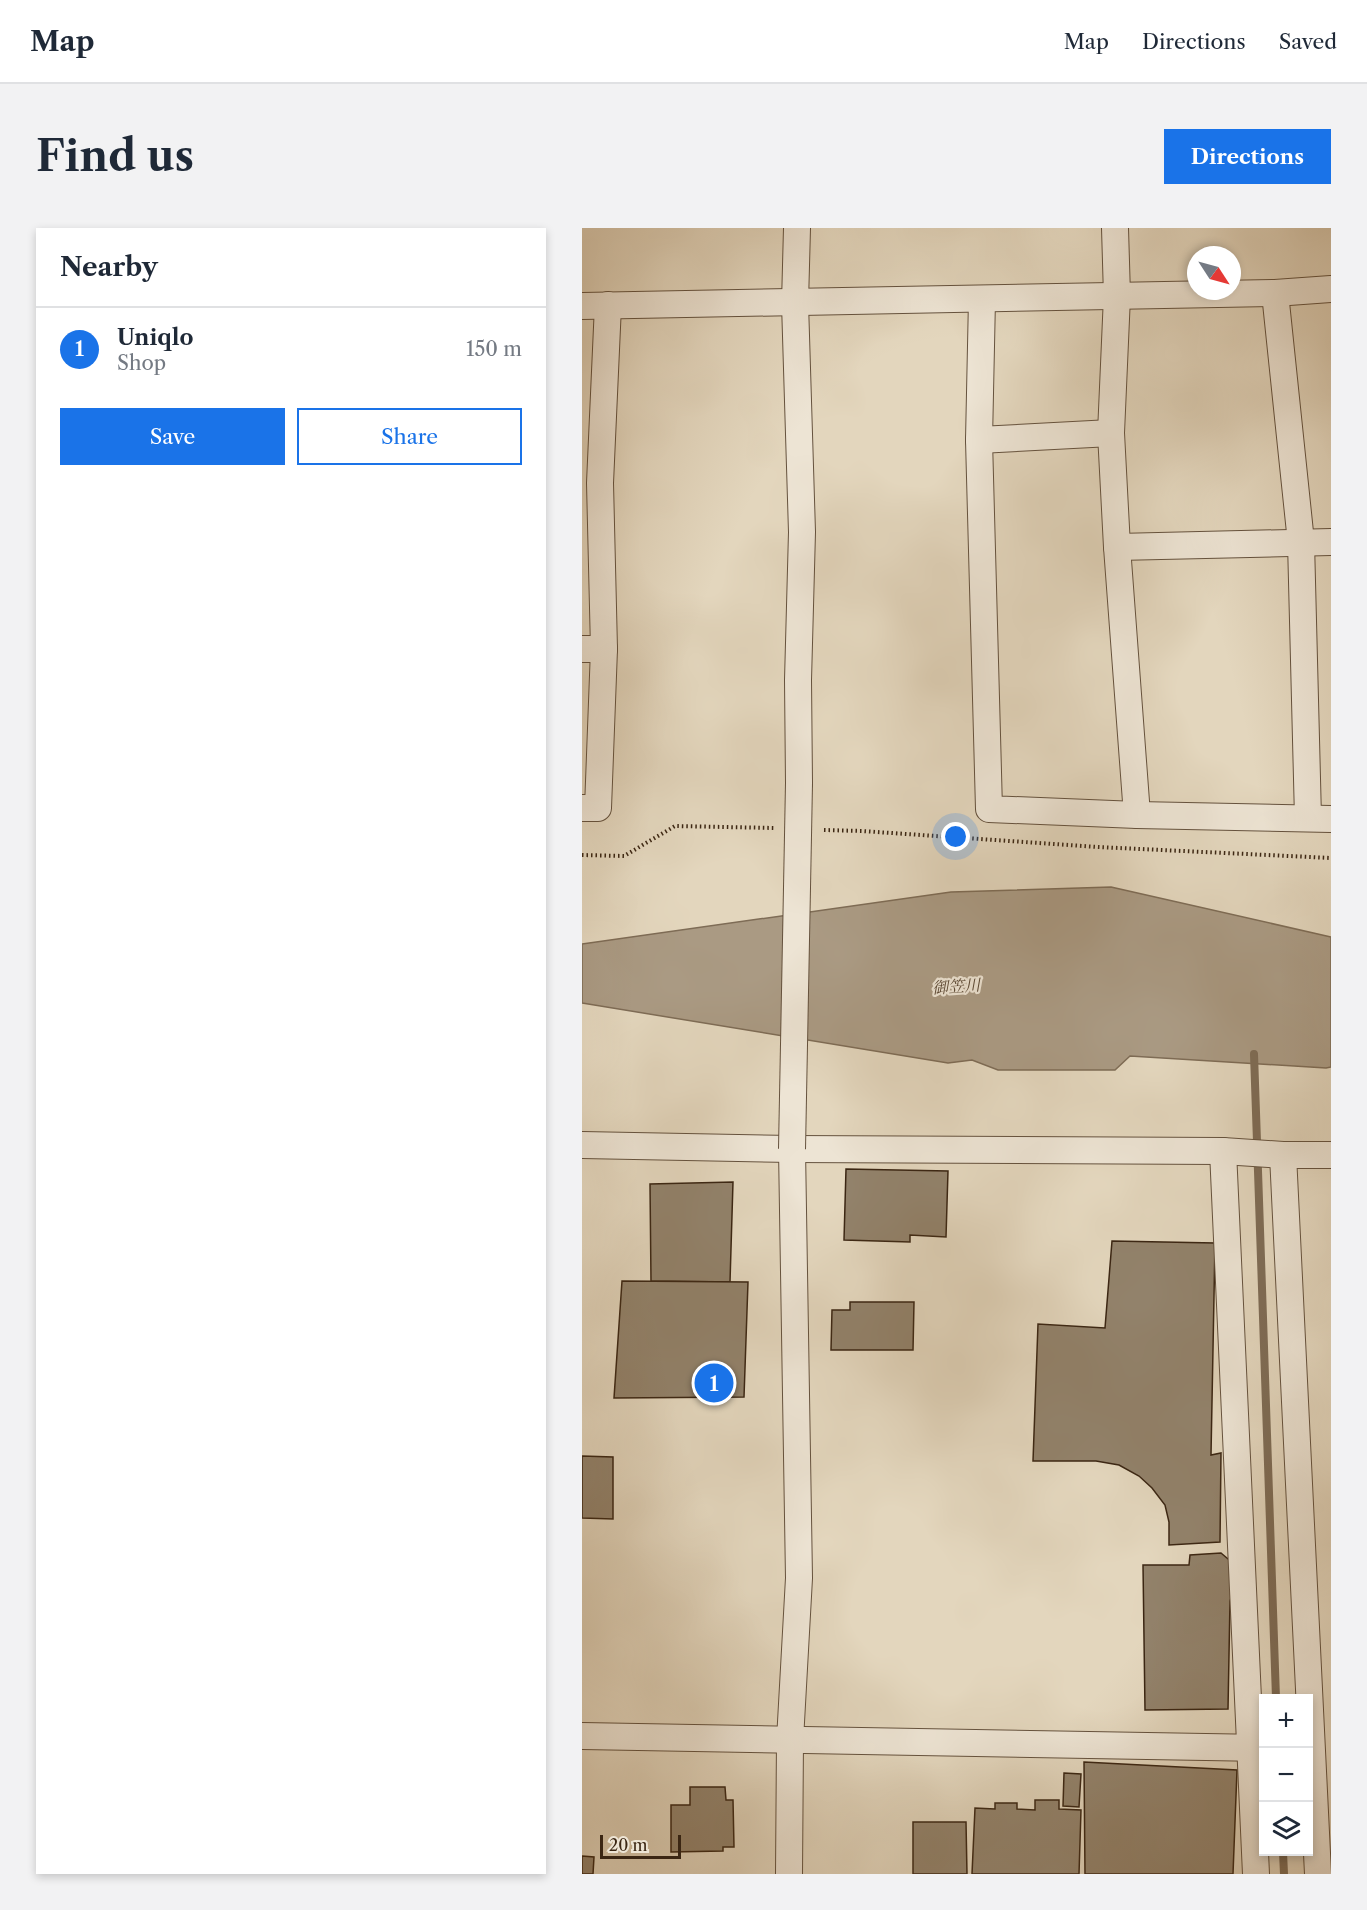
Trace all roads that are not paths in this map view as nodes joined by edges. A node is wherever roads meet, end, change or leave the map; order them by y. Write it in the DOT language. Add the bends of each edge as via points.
graph roads {
  1 [pos="797,228"];
  2 [pos="1115,228"];
  3 [pos="1331,289"];
  4 [pos="1275,293"];
  5 [pos="1117,296"];
  6 [pos="982,300"];
  7 [pos="795,303"];
  8 [pos="608,305"];
  9 [pos="582,306"];
  10 [pos="1111,434"];
  11 [pos="980,440"];
  12 [pos="591,483"];
  13 [pos="1301,542"];
  14 [pos="1331,542"];
  15 [pos="1117,547"];
  16 [pos="593,649"];
  17 [pos="582,808"];
  18 [pos="1137,815"];
  19 [pos="1320,818"];
  20 [pos="582,1145"];
  21 [pos="792,1149"];
  22 [pos="1223,1151"];
  23 [pos="1282,1155"];
  24 [pos="1331,1155"];
  25 [pos="582,1736"];
  26 [pos="790,1740"];
  27 [pos="1257,1748"];
  28 [pos="1317,1749"];
  29 [pos="789,1874"];
  30 [pos="1256,1874"];
  31 [pos="1318,1874"];
  1 -- 7 [label="street"];
  2 -- 5 [label="street"];
  3 -- 4 [label="street"];
  4 -- 5 [label="street"];
  4 -- 13 [label="street"];
  5 -- 6 [label="street"];
  5 -- 10 [label="street"];
  6 -- 7 [label="street"];
  6 -- 11 [label="street"];
  7 -- 8 [label="street"];
  7 -- 21 [label="street, bridge" via="802,532"];
  8 -- 9 [label="street"];
  8 -- 12 [label="street"];
  10 -- 11 [label="street"];
  10 -- 15 [label="street"];
  11 -- 18 [label="street" via="989,809"];
  12 -- 16 [label="street"];
  13 -- 14 [label="street"];
  13 -- 15 [label="street"];
  13 -- 19 [label="street"];
  15 -- 18 [label="street"];
  16 -- 17 [label="street" via="598,808"];
  18 -- 19 [label="street"];
  20 -- 21 [label="street"];
  21 -- 22 [label="street"];
  21 -- 26 [label="street" via="799,1578"];
  22 -- 23 [label="street"];
  22 -- 27 [label="street"];
  23 -- 24 [label="street"];
  23 -- 28 [label="street"];
  25 -- 26 [label="street"];
  26 -- 27 [label="street"];
  26 -- 29 [label="street"];
  27 -- 30 [label="street"];
  28 -- 31 [label="street"];
}
